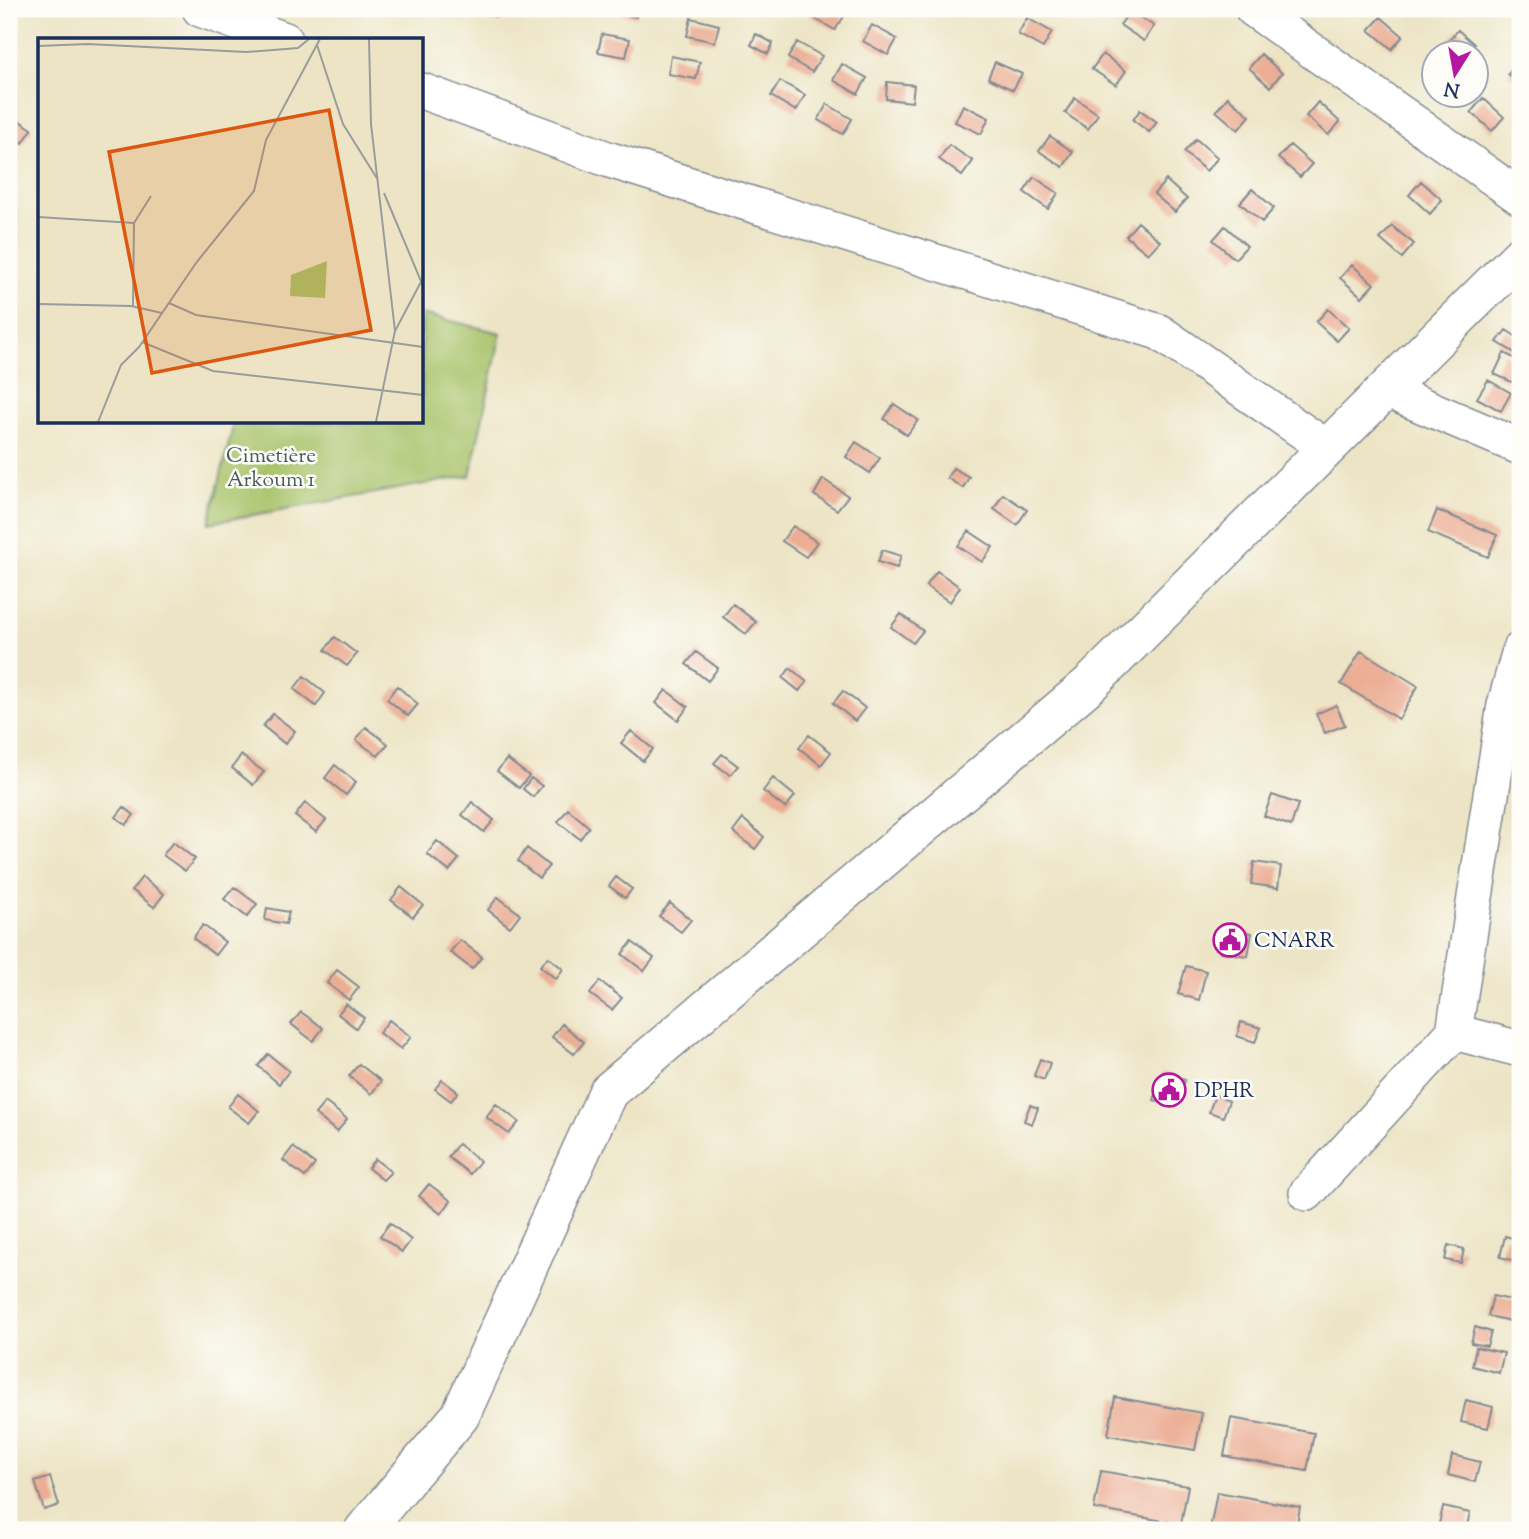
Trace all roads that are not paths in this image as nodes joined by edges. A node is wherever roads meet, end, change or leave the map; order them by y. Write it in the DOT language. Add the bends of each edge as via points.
graph roads {
  1 [pos="200,9"];
  2 [pos="1253,9"];
  3 [pos="280,38"];
  4 [pos="424,92"];
  5 [pos="1520,197"];
  6 [pos="1520,256"];
  7 [pos="1386,390"];
  8 [pos="1520,447"];
  9 [pos="1327,448"];
  10 [pos="1520,650"];
  11 [pos="1454,1032"];
  12 [pos="1520,1049"];
  13 [pos="1307,1193"];
  14 [pos="364,1530"];
  1 -- 3 [label="street"];
  2 -- 5 [label="street"];
  4 -- 9 [label="street" via="610,160 1159,332"];
  6 -- 7 [label="main road"];
  7 -- 8 [label="street"];
  7 -- 9 [label="main road"];
  9 -- 14 [label="main road" via="1090,684 608,1091 460,1416"];
  10 -- 11 [label="street" via="1505,705"];
  11 -- 12 [label="street"];
  11 -- 13 [label="street"];
}
